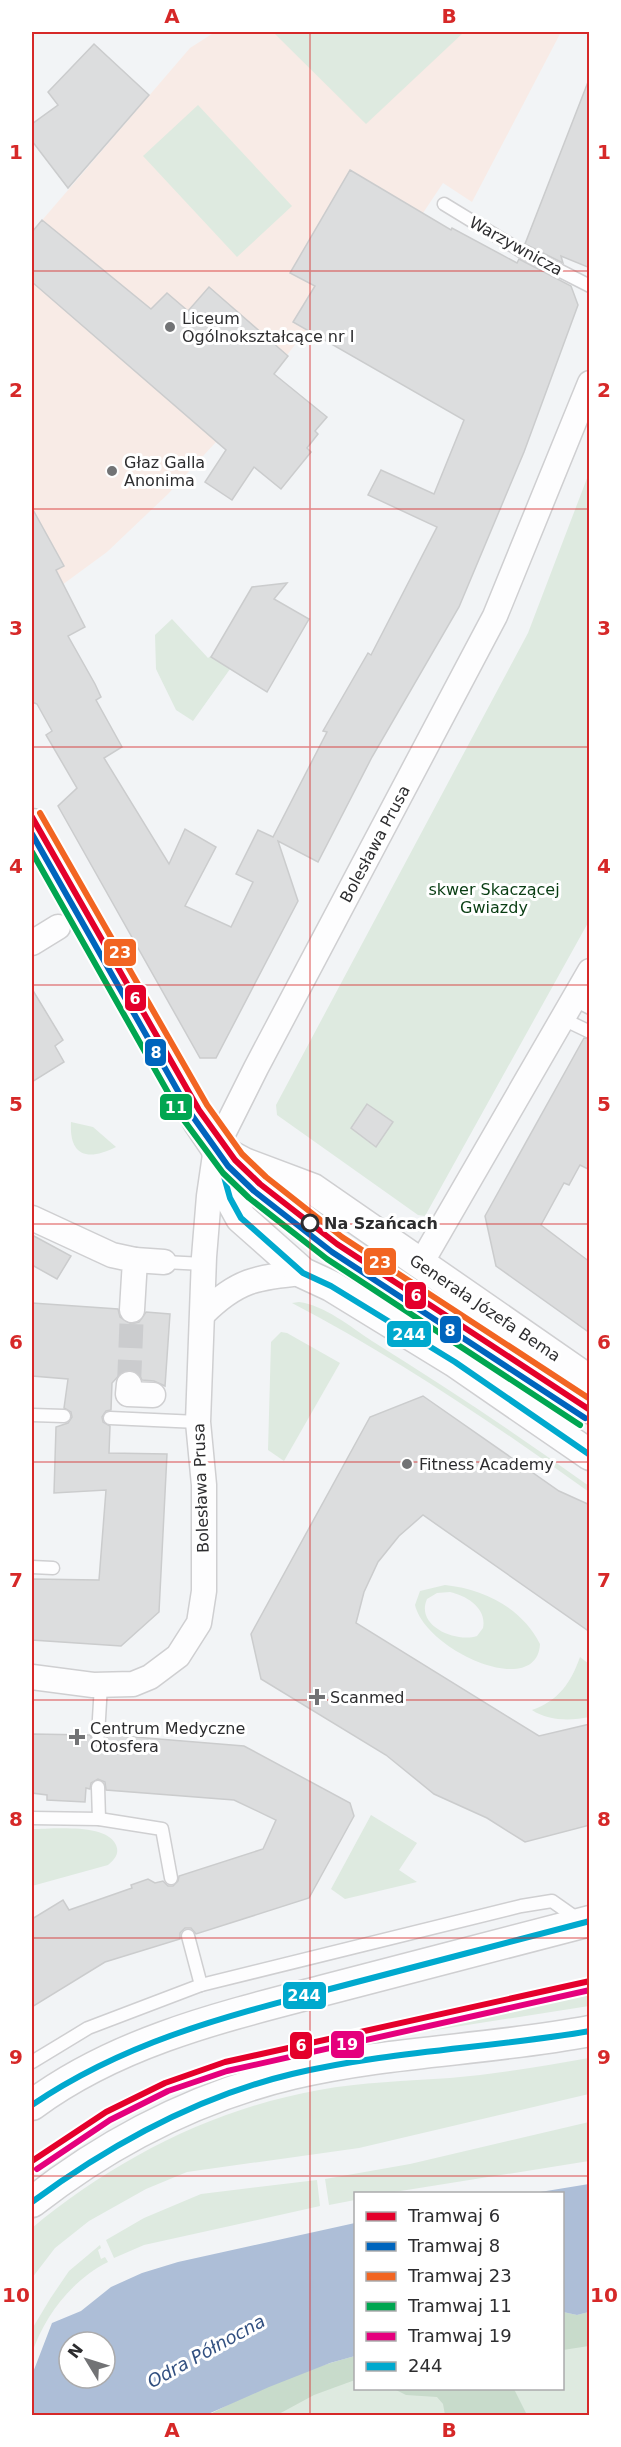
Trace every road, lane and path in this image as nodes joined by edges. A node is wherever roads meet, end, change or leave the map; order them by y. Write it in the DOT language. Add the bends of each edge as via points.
graph roads {
  1 [pos="444,204"];
  2 [pos="590,286"];
  3 [pos="590,383"];
  4 [pos="32,824"];
  5 [pos="70,920"];
  6 [pos="32,943"];
  7 [pos="590,971"];
  8 [pos="575,1009"];
  9 [pos="588,1031"];
  10 [pos="216,1148"];
  11 [pos="32,1218"];
  12 [pos="135,1260"];
  13 [pos="164,1262"];
  14 [pos="204,1264"];
  15 [pos="420,1265"];
  16 [pos="303,1273"];
  17 [pos="132,1310"];
  18 [pos="203,1314"];
  19 [pos="590,1381"];
  20 [pos="129,1384"];
  21 [pos="153,1395"];
  22 [pos="32,1415"];
  23 [pos="64,1416"];
  24 [pos="110,1418"];
  25 [pos="590,1419"];
  26 [pos="198,1422"];
  27 [pos="590,1455"];
  28 [pos="32,1567"];
  29 [pos="53,1568"];
  30 [pos="32,1677"];
  31 [pos="101,1685"];
  32 [pos="98,1735"];
  33 [pos="98,1787"];
  34 [pos="32,1818"];
  35 [pos="99,1819"];
  36 [pos="171,1878"];
  37 [pos="586,1922"];
  38 [pos="188,1936"];
  39 [pos="201,1985"];
  40 [pos="590,2031"];
  41 [pos="32,2062"];
  42 [pos="32,2105"];
  43 [pos="32,2202"];
  1 -- 2 [label="lane, Warzywnicza" via="521,251"];
  3 -- 10 [label="street, Bolesława Prusa" via="495,615"];
  4 -- 5 [label="street"];
  5 -- 6 [label="street"];
  5 -- 10 [label="street"];
  7 -- 8 [label="street"];
  8 -- 9 [label="lane"];
  8 -- 15 [label="street"];
  10 -- 14 [label="street, Bolesława Prusa"];
  10 -- 15 [label="street, Generała Józefa Bema" via="313,1189"];
  10 -- 16 [label="street" via="230,1198 241,1218"];
  10 -- 25 [label="lane" via="261,1193 317,1237"];
  11 -- 12 [label="street" via="112,1255"];
  12 -- 13 [label="street"];
  12 -- 17 [label="street"];
  13 -- 14 [label="lane"];
  14 -- 18 [label="street, Bolesława Prusa"];
  15 -- 19 [label="street, Generała Józefa Bema"];
  16 -- 18 [label="street" via="260,1276"];
  16 -- 27 [label="street" via="455,1362"];
  18 -- 26 [label="street, Bolesława Prusa"];
  20 -- 21 [label="street" via="128,1394"];
  22 -- 23 [label="lane"];
  24 -- 26 [label="lane"];
  26 -- 31 [label="street, Bolesława Prusa" via="204,1485 203,1607 199,1623 178,1656 150,1677 134,1684"];
  28 -- 29 [label="lane"];
  30 -- 31 [label="street"];
  31 -- 32 [label="lane"];
  33 -- 35 [label="lane"];
  34 -- 35 [label="lane"];
  35 -- 36 [label="lane" via="162,1829"];
  37 -- 39 [label="lane" via="552,1901 537,1903"];
  37 -- 42 [label="street" via="178,2031 102,2063"];
  38 -- 39 [label="lane"];
  39 -- 41 [label="lane" via="88,2028"];
  40 -- 43 [label="street" via="395,2056 258,2083 212,2098 131,2135"];
}
